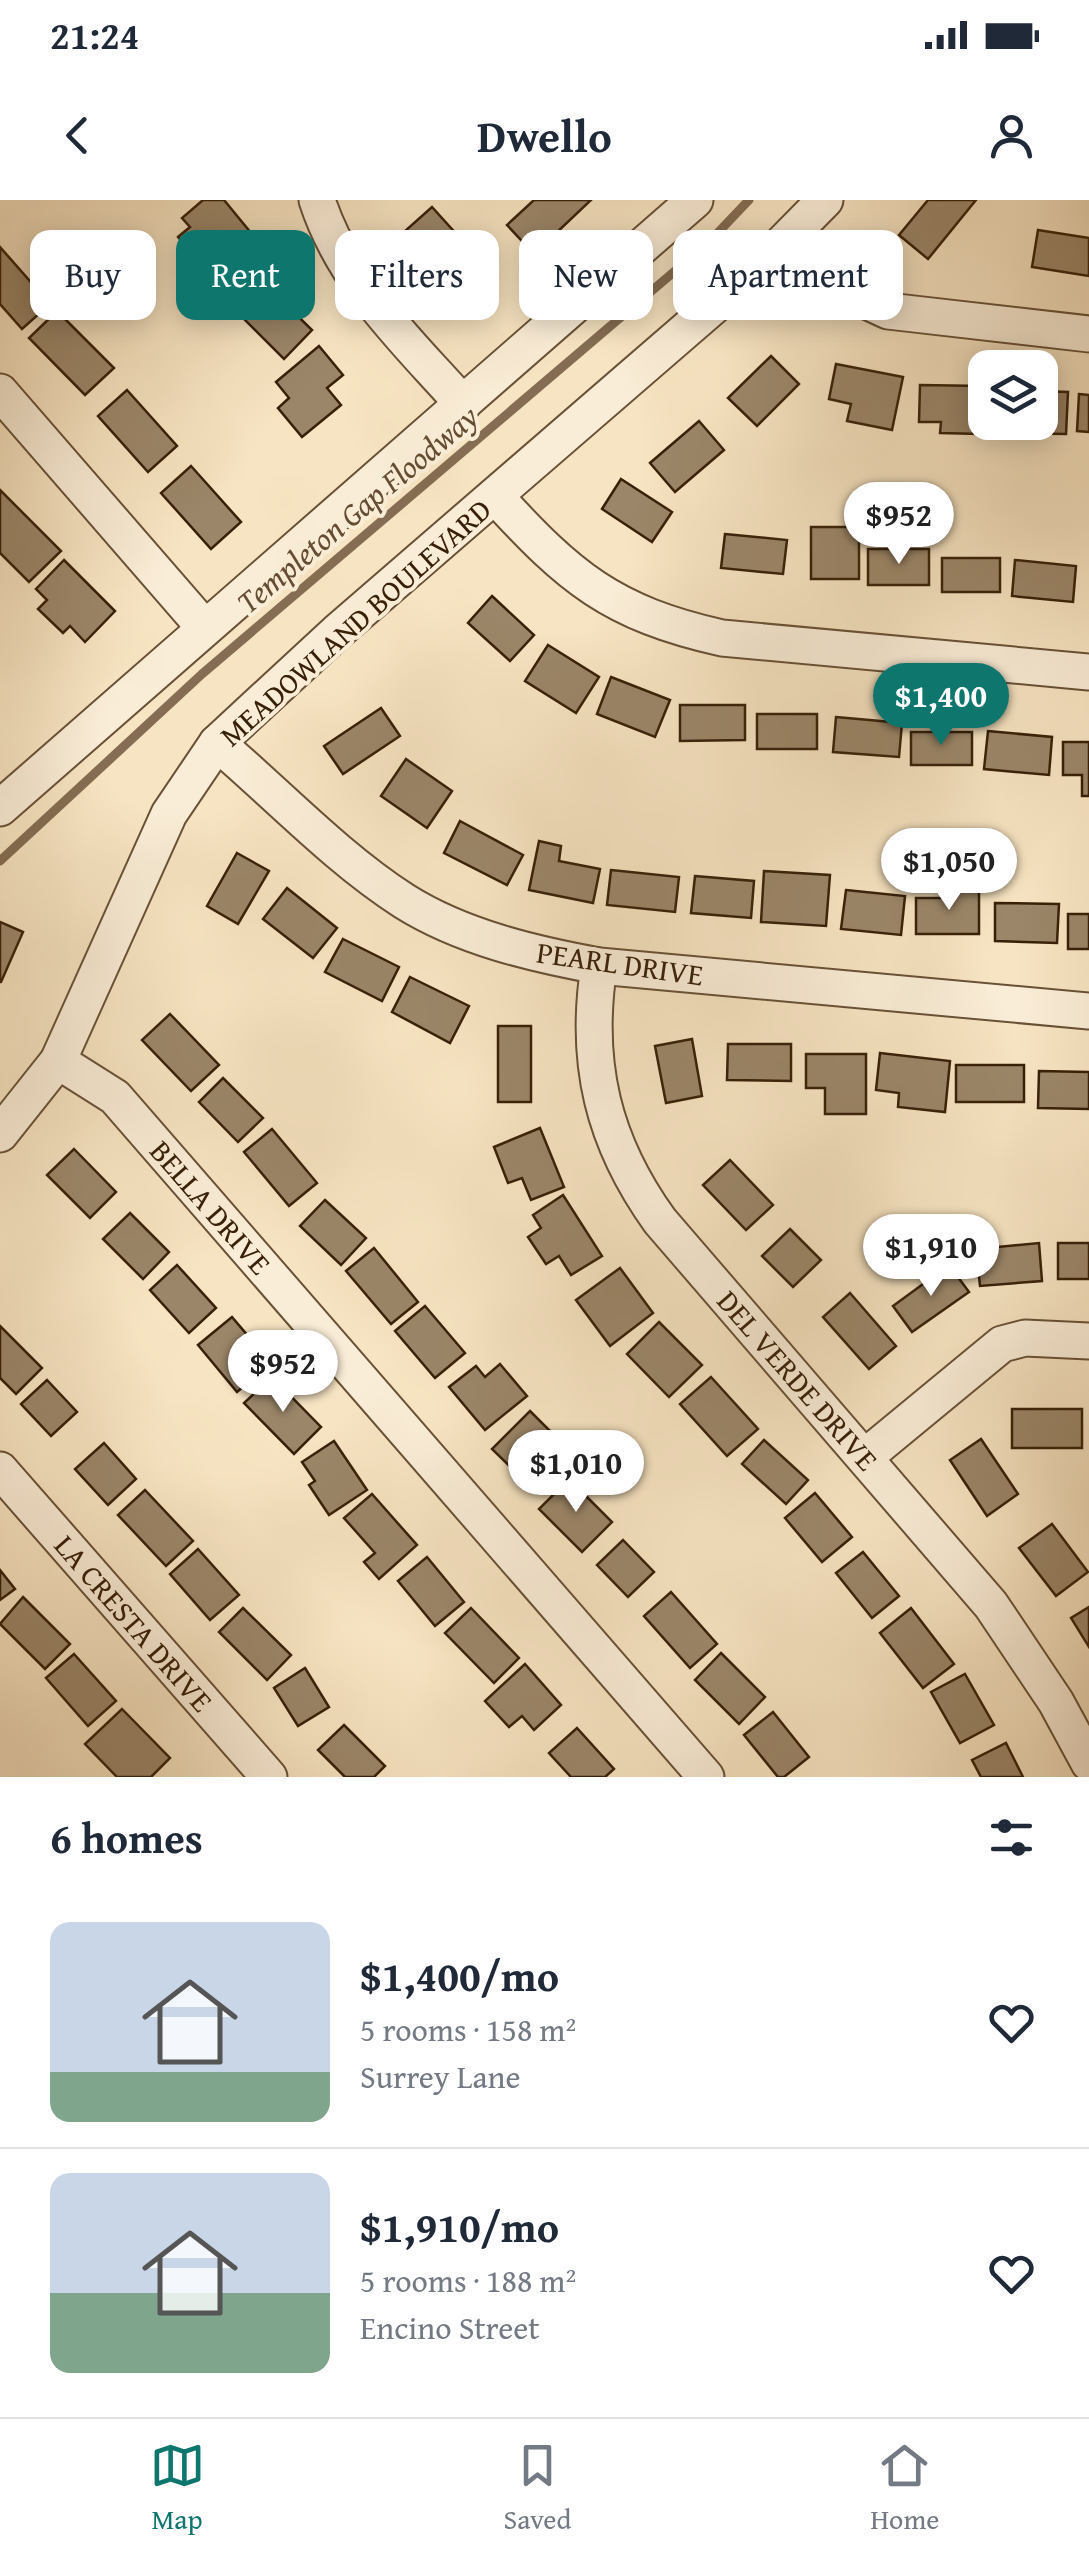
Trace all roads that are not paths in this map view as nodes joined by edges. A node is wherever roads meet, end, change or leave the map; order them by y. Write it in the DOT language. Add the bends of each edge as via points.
graph roads {
  1 [pos="316,200"];
  2 [pos="695,200"];
  3 [pos="826,200"];
  4 [pos="798,230"];
  5 [pos="903,314"];
  6 [pos="696,320"];
  7 [pos="1089,334"];
  8 [pos="0,392"];
  9 [pos="463,404"];
  10 [pos="495,496"];
  11 [pos="204,627"];
  12 [pos="1089,672"];
  13 [pos="218,742"];
  14 [pos="0,808"];
  15 [pos="599,966"];
  16 [pos="1089,1011"];
  17 [pos="58,1061"];
  18 [pos="0,1134"];
  19 [pos="1089,1341"];
  20 [pos="865,1457"];
  21 [pos="0,1470"];
  22 [pos="1089,1762"];
  23 [pos="269,1777"];
  24 [pos="706,1777"];
  1 -- 9 [label="street" via="351,276"];
  2 -- 9 [label="street"];
  3 -- 4 [label="street, MEADOWLAND BOULEVARD"];
  5 -- 7 [label="street"];
  6 -- 10 [label="street, MEADOWLAND BOULEVARD"];
  8 -- 11 [label="street"];
  9 -- 11 [label="street"];
  10 -- 12 [label="street" via="577,579 622,608 672,627 722,638"];
  10 -- 13 [label="street, MEADOWLAND BOULEVARD"];
  11 -- 14 [label="street"];
  13 -- 15 [label="street, PEARL DRIVE" via="405,902 510,945"];
  13 -- 17 [label="street, MEADOWLAND BOULEVARD" via="169,814"];
  15 -- 16 [label="street, PEARL DRIVE"];
  15 -- 20 [label="street, DEL VERDE DRIVE" via="592,1055 600,1103 632,1183"];
  17 -- 18 [label="street, MEADOWLAND BOULEVARD"];
  17 -- 24 [label="street, BELLA DRIVE" via="115,1097"];
  19 -- 20 [label="street" via="1025,1338 1002,1344"];
  20 -- 22 [label="street, DEL VERDE DRIVE" via="991,1605"];
  21 -- 23 [label="street, LA CRESTA DRIVE"];
}
